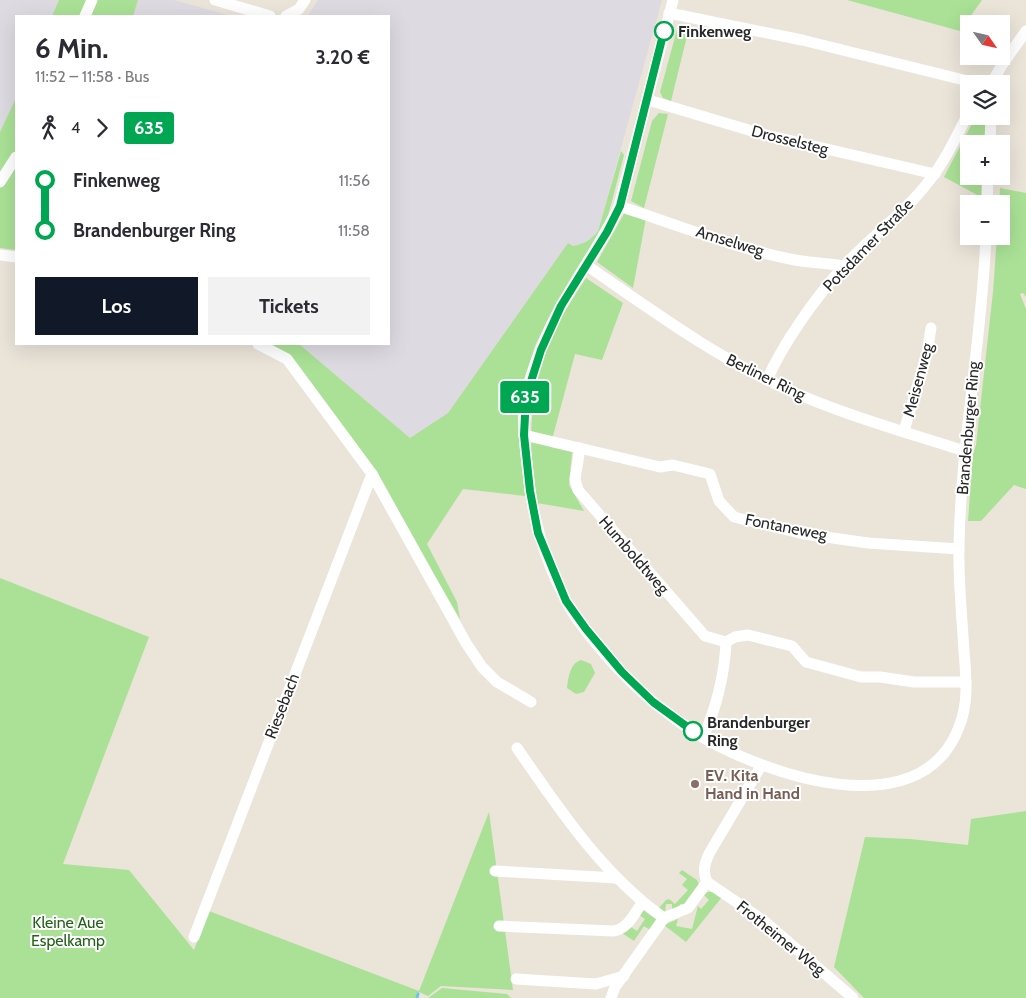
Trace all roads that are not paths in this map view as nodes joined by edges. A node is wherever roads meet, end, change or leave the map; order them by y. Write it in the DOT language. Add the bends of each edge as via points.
graph roads {
  1 [pos="92,0"];
  2 [pos="214,0"];
  3 [pos="305,0"];
  4 [pos="673,0"];
  5 [pos="669,13"];
  6 [pos="85,15"];
  7 [pos="266,15"];
  8 [pos="288,15"];
  9 [pos="1026,30"];
  10 [pos="996,75"];
  11 [pos="960,79"];
  12 [pos="648,100"];
  13 [pos="962,125"];
  14 [pos="15,159"];
  15 [pos="934,174"];
  16 [pos="0,182"];
  17 [pos="620,206"];
  18 [pos="986,245"];
  19 [pos="0,255"];
  20 [pos="15,257"];
  21 [pos="586,265"];
  22 [pos="844,266"];
  23 [pos="931,328"];
  24 [pos="260,345"];
  25 [pos="767,380"];
  26 [pos="904,431"];
  27 [pos="524,435"];
  28 [pos="580,448"];
  29 [pos="964,451"];
  30 [pos="372,474"];
  31 [pos="959,549"];
  32 [pos="726,642"];
  33 [pos="966,682"];
  34 [pos="531,702"];
  35 [pos="703,737"];
  36 [pos="517,748"];
  37 [pos="761,766"];
  38 [pos="495,871"];
  39 [pos="616,878"];
  40 [pos="707,882"];
  41 [pos="642,903"];
  42 [pos="664,918"];
  43 [pos="499,926"];
  44 [pos="194,937"];
  45 [pos="624,976"];
  46 [pos="516,979"];
  47 [pos="611,998"];
  48 [pos="853,998"];
  1 -- 6 [label="street"];
  2 -- 7 [label="street"];
  3 -- 8 [label="street" via="299,9"];
  4 -- 5 [label="street, Brandenburger Ring"];
  5 -- 11 [label="street" via="802,40"];
  5 -- 12 [label="street, Brandenburger Ring"];
  9 -- 10 [label="street"];
  12 -- 15 [label="street, Drosselsteg" via="762,134"];
  12 -- 17 [label="street, Brandenburger Ring"];
  13 -- 15 [label="street, Potsdamer Straße"];
  14 -- 16 [label="street"];
  15 -- 22 [label="street, Potsdamer Straße"];
  17 -- 21 [label="street, Brandenburger Ring"];
  17 -- 22 [label="street, Amselweg" via="749,248 796,260"];
  18 -- 29 [label="street, Brandenburger Ring"];
  19 -- 20 [label="street"];
  21 -- 25 [label="street, Berliner Ring" via="696,340"];
  21 -- 27 [label="street, Brandenburger Ring" via="561,306 541,350 526,397"];
  22 -- 25 [label="street, Potsdamer Straße" via="814,303"];
  23 -- 26 [label="street, Meisenweg" via="928,353"];
  24 -- 30 [label="street" via="287,359"];
  25 -- 26 [label="street, Berliner Ring"];
  26 -- 29 [label="street, Berliner Ring"];
  27 -- 28 [label="street, Fontaneweg"];
  27 -- 35 [label="street, Brandenburger Ring" via="538,533 566,601 612,662 640,691"];
  28 -- 31 [label="street, Fontaneweg" via="660,467 672,465 710,474 719,501 734,517 804,534 868,543"];
  28 -- 32 [label="street, Humboldtweg" via="575,479 578,490 705,636"];
  29 -- 31 [label="street, Brandenburger Ring"];
  30 -- 34 [label="street" via="482,667 497,682"];
  30 -- 44 [label="street, Riesebach"];
  31 -- 33 [label="street, Brandenburger Ring"];
  32 -- 33 [label="street" via="748,635 766,639 792,646 806,662 861,677"];
  32 -- 35 [label="street" via="710,723"];
  33 -- 37 [label="street, Brandenburger Ring" via="959,728 949,746 936,762 907,778 872,786 832,784"];
  35 -- 37 [label="street, Brandenburger Ring"];
  36 -- 39 [label="street" via="574,828"];
  37 -- 40 [label="street" via="705,862"];
  38 -- 39 [label="street"];
  39 -- 41 [label="street"];
  40 -- 42 [label="street" via="688,908"];
  40 -- 48 [label="street, Frotheimer Weg" via="764,921"];
  41 -- 42 [label="street"];
  41 -- 43 [label="street" via="621,930"];
  42 -- 45 [label="street"];
  45 -- 46 [label="street" via="596,984"];
  45 -- 47 [label="street"];
}
